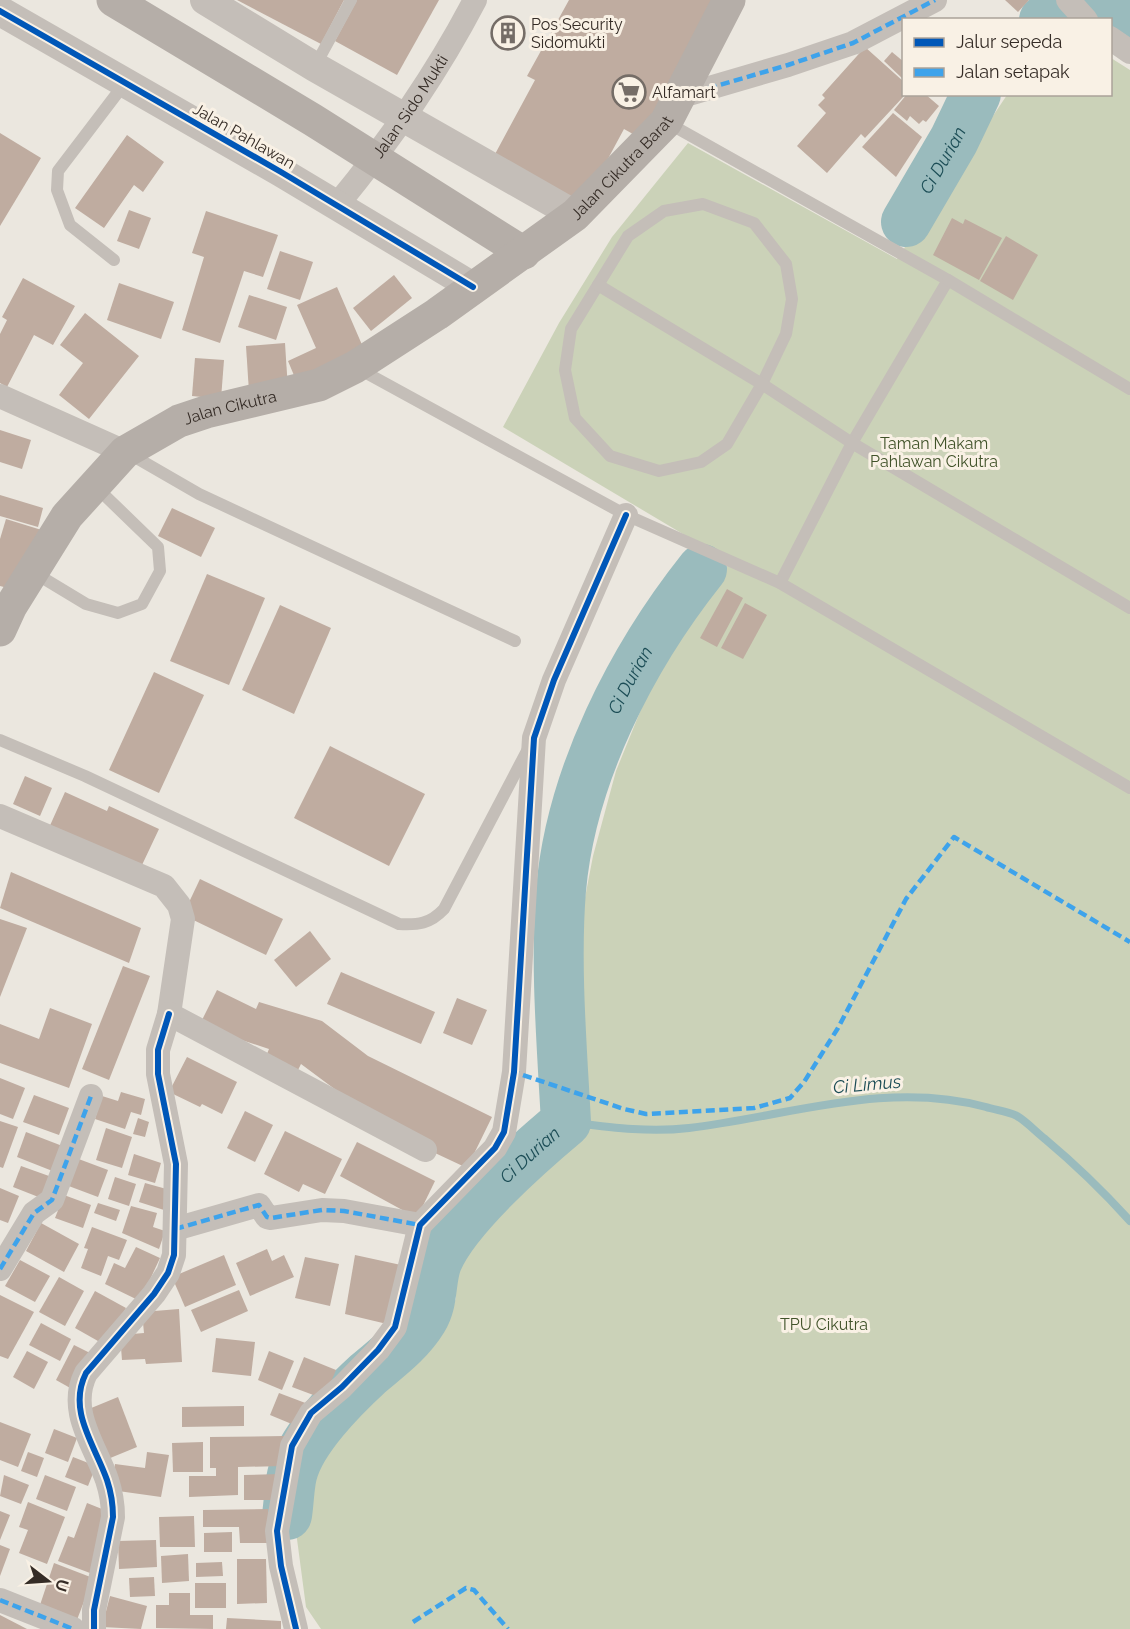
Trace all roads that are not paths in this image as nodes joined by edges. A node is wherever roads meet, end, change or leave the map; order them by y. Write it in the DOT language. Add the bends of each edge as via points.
graph roads {
  1 [pos="113,0"];
  2 [pos="351,0"];
  3 [pos="475,0"];
  4 [pos="729,0"];
  5 [pos="935,0"];
  6 [pos="211,1"];
  7 [pos="0,11"];
  8 [pos="1112,39"];
  9 [pos="1130,52"];
  10 [pos="315,67"];
  11 [pos="125,83"];
  12 [pos="674,109"];
  13 [pos="403,117"];
  14 [pos="375,158"];
  15 [pos="337,205"];
  16 [pos="575,215"];
  17 [pos="524,253"];
  18 [pos="114,260"];
  19 [pos="948,280"];
  20 [pos="598,285"];
  21 [pos="473,287"];
  22 [pos="355,367"];
  23 [pos="762,384"];
  24 [pos="1130,389"];
  25 [pos="0,396"];
  26 [pos="852,443"];
  27 [pos="125,452"];
  28 [pos="94,485"];
  29 [pos="626,515"];
  30 [pos="32,572"];
  31 [pos="780,583"];
  32 [pos="1130,608"];
  33 [pos="0,630"];
  34 [pos="515,641"];
  35 [pos="534,738"];
  36 [pos="0,740"];
  37 [pos="1130,788"];
  38 [pos="0,816"];
  39 [pos="169,1014"];
  40 [pos="91,1096"];
  41 [pos="425,1150"];
  42 [pos="420,1226"];
  43 [pos="175,1229"];
  44 [pos="0,1269"];
  45 [pos="0,1600"];
  46 [pos="73,1629"];
  47 [pos="94,1629"];
  48 [pos="296,1629"];
  1 -- 14 [label="main road"];
  2 -- 10 [label="lane"];
  3 -- 13 [label="street, Jalan Sido Mukti"];
  4 -- 12 [label="main road, Jalan Cikutra Barat"];
  5 -- 12 [label="street" via="853,43"];
  6 -- 10 [label="street"];
  7 -- 11 [label="street, Jalan Pahlawan"];
  8 -- 9 [label="street"];
  10 -- 13 [label="street"];
  11 -- 15 [label="street, Jalan Pahlawan"];
  11 -- 18 [label="lane" via="58,171 57,190 70,225"];
  12 -- 16 [label="main road, Jalan Cikutra Barat"];
  12 -- 19 [label="lane"];
  13 -- 14 [label="street, Jalan Sido Mukti"];
  13 -- 16 [label="street"];
  14 -- 15 [label="street, Jalan Sido Mukti"];
  14 -- 17 [label="main road"];
  15 -- 21 [label="street, Jalan Pahlawan"];
  16 -- 17 [label="main road, Jalan Cikutra Barat"];
  17 -- 21 [label="main road, Jalan Cikutra"];
  19 -- 24 [label="lane"];
  19 -- 26 [label="lane"];
  20 -- 23 [label="lane"];
  20 -- 23 [label="lane" via="628,236 664,211 703,204 754,223 786,264 792,300 786,334"];
  20 -- 23 [label="lane" via="571,329 565,370 575,418 610,456 659,471 701,462 727,444"];
  21 -- 22 [label="main road, Jalan Cikutra"];
  22 -- 27 [label="main road, Jalan Cikutra" via="319,385 179,421"];
  22 -- 29 [label="lane"];
  23 -- 26 [label="lane"];
  25 -- 27 [label="street"];
  26 -- 31 [label="lane"];
  26 -- 32 [label="lane"];
  27 -- 28 [label="main road, Jalan Cikutra"];
  27 -- 34 [label="lane" via="199,494"];
  28 -- 30 [label="main road, Jalan Cikutra" via="67,516"];
  28 -- 30 [label="lane" via="159,547 160,571 142,604 118,613 86,604"];
  29 -- 31 [label="lane"];
  29 -- 35 [label="street" via="554,680"];
  30 -- 33 [label="main road, Jalan Cikutra"];
  31 -- 37 [label="lane"];
  35 -- 36 [label="lane" via="444,909 425,924 413,925 399,924"];
  35 -- 42 [label="street" via="509,1112 495,1148"];
  38 -- 39 [label="street" via="164,886 175,898 183,919"];
  39 -- 41 [label="street"];
  39 -- 43 [label="street" via="158,1050 176,1164"];
  40 -- 44 [label="street" via="52,1200 34,1213"];
  42 -- 43 [label="street" via="333,1211 271,1218 259,1205"];
  42 -- 48 [label="street" via="395,1327 342,1388 311,1413 292,1446 277,1531"];
  43 -- 47 [label="street" via="174,1255 168,1273 86,1373 79,1387 82,1424 108,1481 113,1504"];
  45 -- 46 [label="street"];
}
